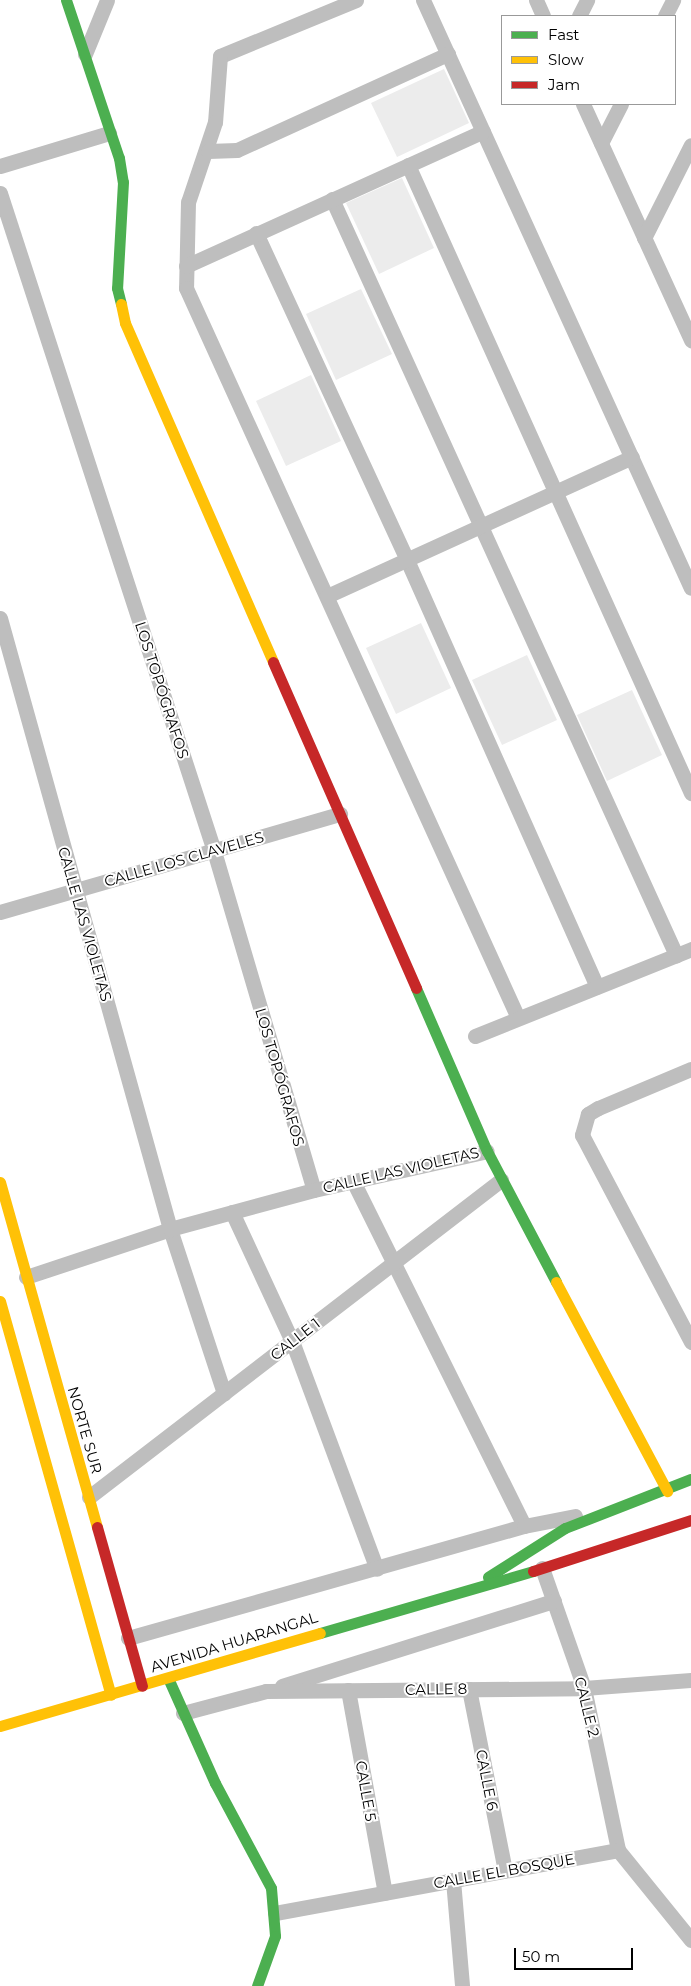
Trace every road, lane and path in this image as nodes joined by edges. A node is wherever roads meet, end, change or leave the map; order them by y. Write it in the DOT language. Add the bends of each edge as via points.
graph roads {
  1 [pos="66,0"];
  2 [pos="107,0"];
  3 [pos="356,0"];
  4 [pos="423,0"];
  5 [pos="536,0"];
  6 [pos="587,0"];
  7 [pos="673,0"];
  8 [pos="544,15"];
  9 [pos="580,15"];
  10 [pos="665,15"];
  11 [pos="85,54"];
  12 [pos="448,54"];
  13 [pos="583,105"];
  14 [pos="620,105"];
  15 [pos="483,131"];
  16 [pos="109,132"];
  17 [pos="601,143"];
  18 [pos="691,144"];
  19 [pos="208,152"];
  20 [pos="408,165"];
  21 [pos="0,166"];
  22 [pos="0,193"];
  23 [pos="332,199"];
  24 [pos="256,234"];
  25 [pos="644,238"];
  26 [pos="186,266"];
  27 [pos="690,334"];
  28 [pos="632,458"];
  29 [pos="554,493"];
  30 [pos="481,526"];
  31 [pos="407,560"];
  32 [pos="691,588"];
  33 [pos="327,596"];
  34 [pos="0,618"];
  35 [pos="691,793"];
  36 [pos="340,814"];
  37 [pos="214,850"];
  38 [pos="75,890"];
  39 [pos="0,912"];
  40 [pos="691,949"];
  41 [pos="676,955"];
  42 [pos="597,987"];
  43 [pos="518,1018"];
  44 [pos="476,1036"];
  45 [pos="691,1069"];
  46 [pos="487,1151"];
  47 [pos="501,1180"];
  48 [pos="353,1181"];
  49 [pos="0,1182"];
  50 [pos="314,1190"];
  51 [pos="232,1212"];
  52 [pos="170,1229"];
  53 [pos="394,1262"];
  54 [pos="26,1277"];
  55 [pos="0,1301"];
  56 [pos="292,1341"];
  57 [pos="691,1342"];
  58 [pos="224,1393"];
  59 [pos="691,1468"];
  60 [pos="688,1480"];
  61 [pos="667,1491"];
  62 [pos="89,1497"];
  63 [pos="607,1510"];
  64 [pos="691,1520"];
  65 [pos="524,1526"];
  66 [pos="542,1568"];
  67 [pos="377,1569"];
  68 [pos="476,1585"];
  69 [pos="554,1601"];
  70 [pos="128,1638"];
  71 [pos="168,1678"];
  72 [pos="691,1680"];
  73 [pos="142,1686"];
  74 [pos="584,1688"];
  75 [pos="469,1689"];
  76 [pos="348,1690"];
  77 [pos="266,1691"];
  78 [pos="111,1695"];
  79 [pos="184,1713"];
  80 [pos="0,1726"];
  81 [pos="618,1850"];
  82 [pos="505,1870"];
  83 [pos="453,1880"];
  84 [pos="385,1893"];
  85 [pos="275,1913"];
  86 [pos="691,1940"];
  87 [pos="257,1986"];
  88 [pos="462,1986"];
  1 -- 11 [label="street"];
  2 -- 11 [label="street"];
  3 -- 19 [label="street" via="220,56 215,122"];
  4 -- 12 [label="street"];
  5 -- 8 [label="street"];
  6 -- 9 [label="street"];
  7 -- 10 [label="street"];
  11 -- 16 [label="street"];
  12 -- 15 [label="street"];
  12 -- 19 [label="street" via="236,150"];
  13 -- 17 [label="street"];
  14 -- 17 [label="street"];
  15 -- 20 [label="street"];
  15 -- 28 [label="street"];
  16 -- 21 [label="street"];
  16 -- 36 [label="street" via="123,182 118,288 123,317"];
  17 -- 25 [label="street"];
  18 -- 25 [label="street"];
  19 -- 26 [label="street" via="193,180 188,202"];
  20 -- 23 [label="street"];
  20 -- 29 [label="street"];
  22 -- 37 [label="street, LOS TOPÓGRAFOS"];
  23 -- 24 [label="street"];
  23 -- 30 [label="street"];
  24 -- 26 [label="street"];
  24 -- 31 [label="street"];
  25 -- 27 [label="street"];
  26 -- 33 [label="street" via="186,288"];
  28 -- 29 [label="street"];
  28 -- 32 [label="street"];
  29 -- 30 [label="street"];
  29 -- 35 [label="street"];
  30 -- 31 [label="street"];
  30 -- 41 [label="street"];
  31 -- 33 [label="street"];
  31 -- 42 [label="street"];
  33 -- 43 [label="street"];
  34 -- 38 [label="street, CALLE LAS VIOLETAS"];
  36 -- 37 [label="street, CALLE LOS CLAVELES"];
  36 -- 46 [label="street"];
  37 -- 38 [label="street, CALLE LOS CLAVELES"];
  37 -- 50 [label="street, LOS TOPÓGRAFOS"];
  38 -- 39 [label="street, CALLE LOS CLAVELES"];
  38 -- 52 [label="street, CALLE LAS VIOLETAS"];
  40 -- 41 [label="street"];
  41 -- 42 [label="street"];
  42 -- 43 [label="street"];
  43 -- 44 [label="street"];
  45 -- 57 [label="street" via="588,1114 582,1135"];
  46 -- 47 [label="street"];
  46 -- 48 [label="street, CALLE LAS VIOLETAS"];
  47 -- 53 [label="street, CALLE 1"];
  47 -- 61 [label="street"];
  48 -- 50 [label="street, CALLE LAS VIOLETAS"];
  48 -- 53 [label="street"];
  49 -- 54 [label="street, NORTE SUR"];
  50 -- 51 [label="street, CALLE LAS VIOLETAS"];
  51 -- 52 [label="street, CALLE LAS VIOLETAS"];
  51 -- 56 [label="street"];
  52 -- 54 [label="street, CALLE LAS VIOLETAS"];
  52 -- 58 [label="street, CALLE LAS VIOLETAS"];
  53 -- 56 [label="street, CALLE 1"];
  53 -- 65 [label="street"];
  54 -- 62 [label="street, NORTE SUR"];
  55 -- 78 [label="street"];
  56 -- 58 [label="street, CALLE 1"];
  56 -- 67 [label="street"];
  58 -- 62 [label="street, CALLE 1"];
  59 -- 60 [label="street, AVENIDA HUARANGAL"];
  60 -- 61 [label="street, AVENIDA HUARANGAL"];
  61 -- 63 [label="street, AVENIDA HUARANGAL"];
  62 -- 70 [label="street, NORTE SUR"];
  63 -- 65 [label="street"];
  63 -- 68 [label="street, AVENIDA HUARANGAL" via="540,1541"];
  64 -- 66 [label="street, AVENIDA HUARANGAL"];
  65 -- 67 [label="street"];
  66 -- 68 [label="street, AVENIDA HUARANGAL"];
  66 -- 69 [label="street, CALLE 2"];
  67 -- 70 [label="street"];
  68 -- 71 [label="street, AVENIDA HUARANGAL"];
  69 -- 74 [label="street, CALLE 2"];
  69 -- 77 [label="street"];
  70 -- 73 [label="street, NORTE SUR"];
  71 -- 73 [label="street, AVENIDA HUARANGAL"];
  71 -- 79 [label="street"];
  72 -- 74 [label="street, CALLE 8"];
  73 -- 78 [label="street, AVENIDA HUARANGAL"];
  74 -- 75 [label="street, CALLE 8"];
  74 -- 81 [label="street, CALLE 2"];
  75 -- 76 [label="street, CALLE 8"];
  75 -- 82 [label="street, CALLE 6"];
  76 -- 77 [label="street, CALLE 8"];
  76 -- 84 [label="street, CALLE 5"];
  77 -- 79 [label="street, CALLE 8"];
  78 -- 80 [label="street, AVENIDA HUARANGAL"];
  79 -- 85 [label="street" via="215,1783 262,1865"];
  81 -- 82 [label="street, CALLE EL BOSQUE"];
  81 -- 86 [label="street"];
  82 -- 83 [label="street, CALLE EL BOSQUE"];
  83 -- 84 [label="street, CALLE EL BOSQUE"];
  83 -- 88 [label="street"];
  84 -- 85 [label="street, CALLE EL BOSQUE"];
  85 -- 87 [label="street" via="275,1936"];
}
